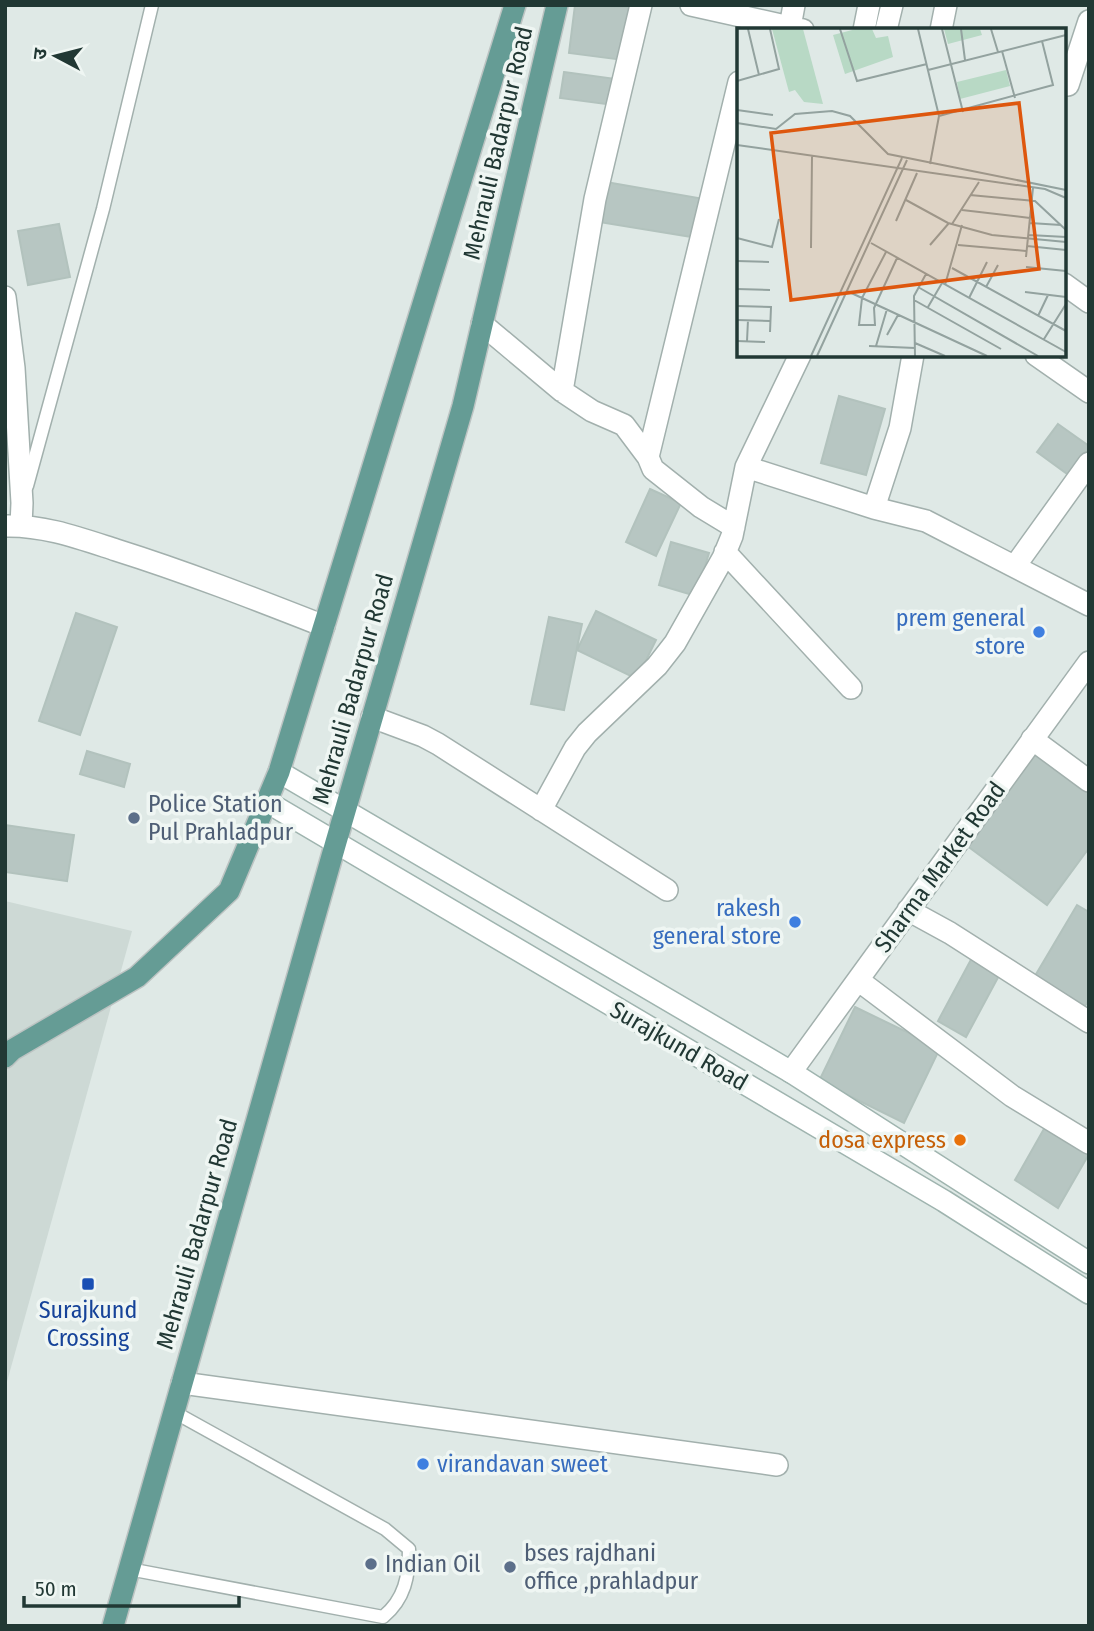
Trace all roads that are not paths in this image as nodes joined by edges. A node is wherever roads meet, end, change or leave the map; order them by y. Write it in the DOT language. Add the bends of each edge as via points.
graph roads {
  1 [pos="152,5"];
  2 [pos="515,5"];
  3 [pos="557,5"];
  4 [pos="641,5"];
  5 [pos="691,5"];
  6 [pos="794,5"];
  7 [pos="869,5"];
  8 [pos="892,5"];
  9 [pos="946,5"];
  10 [pos="727,9"];
  11 [pos="1089,21"];
  12 [pos="753,24"];
  13 [pos="787,28"];
  14 [pos="796,28"];
  15 [pos="864,28"];
  16 [pos="886,28"];
  17 [pos="941,28"];
  18 [pos="1068,85"];
  19 [pos="737,90"];
  20 [pos="1066,285"];
  21 [pos="5,297"];
  22 [pos="1089,302"];
  23 [pos="482,324"];
  24 [pos="799,357"];
  25 [pos="913,357"];
  26 [pos="1039,357"];
  27 [pos="10,368"];
  28 [pos="562,391"];
  29 [pos="1089,392"];
  30 [pos="649,457"];
  31 [pos="1089,463"];
  32 [pos="746,467"];
  33 [pos="22,503"];
  34 [pos="874,508"];
  35 [pos="13,526"];
  36 [pos="734,527"];
  37 [pos="725,552"];
  38 [pos="1015,566"];
  39 [pos="1089,605"];
  40 [pos="324,626"];
  41 [pos="1089,662"];
  42 [pos="851,688"];
  43 [pos="372,717"];
  44 [pos="1032,739"];
  45 [pos="279,772"];
  46 [pos="1089,781"];
  47 [pos="267,802"];
  48 [pos="345,810"];
  49 [pos="541,810"];
  50 [pos="336,842"];
  51 [pos="667,890"];
  52 [pos="908,910"];
  53 [pos="858,980"];
  54 [pos="1089,1022"];
  55 [pos="5,1057"];
  56 [pos="791,1072"];
  57 [pos="1089,1143"];
  58 [pos="1087,1257"];
  59 [pos="1089,1293"];
  60 [pos="182,1383"];
  61 [pos="174,1412"];
  62 [pos="777,1465"];
  63 [pos="129,1569"];
  64 [pos="113,1626"];
  1 -- 33 [label="lane" via="103,209"];
  2 -- 40 [label="main road, Mehrauli Badarpur Road"];
  3 -- 23 [label="main road, Mehrauli Badarpur Road"];
  4 -- 28 [label="street" via="595,199"];
  5 -- 10 [label="street"];
  6 -- 14 [label="street"];
  7 -- 15 [label="street"];
  8 -- 16 [label="street"];
  9 -- 17 [label="street"];
  10 -- 12 [label="street"];
  11 -- 18 [label="street"];
  12 -- 13 [label="street"];
  19 -- 30 [label="street"];
  20 -- 22 [label="street"];
  21 -- 27 [label="street"];
  23 -- 28 [label="street"];
  23 -- 43 [label="main road, Mehrauli Badarpur Road" via="463,406"];
  24 -- 32 [label="street"];
  25 -- 34 [label="street" via="900,428"];
  26 -- 29 [label="street"];
  27 -- 33 [label="street"];
  28 -- 30 [label="street" via="624,425"];
  30 -- 36 [label="street" via="653,469"];
  31 -- 38 [label="street"];
  32 -- 34 [label="street"];
  32 -- 36 [label="street"];
  33 -- 35 [label="street"];
  34 -- 38 [label="street" via="926,521"];
  35 -- 40 [label="street" via="58,531 186,572"];
  36 -- 37 [label="street"];
  37 -- 42 [label="street"];
  37 -- 49 [label="street" via="675,643 587,733"];
  38 -- 39 [label="street"];
  40 -- 45 [label="main road, Mehrauli Badarpur Road"];
  41 -- 44 [label="street, Sharma Market Road"];
  43 -- 48 [label="main road, Mehrauli Badarpur Road"];
  43 -- 49 [label="street" via="438,744"];
  44 -- 46 [label="street"];
  44 -- 52 [label="street, Sharma Market Road"];
  45 -- 47 [label="main road, Mehrauli Badarpur Road"];
  45 -- 48 [label="street, Surajkund Road"];
  47 -- 50 [label="street, Surajkund Road"];
  47 -- 55 [label="main road, Mehrauli Badarpur Road" via="229,891 137,977"];
  48 -- 50 [label="main road, Mehrauli Badarpur Road"];
  48 -- 56 [label="street, Surajkund Road"];
  49 -- 51 [label="street"];
  50 -- 59 [label="street, Surajkund Road" via="944,1201"];
  50 -- 60 [label="main road, Mehrauli Badarpur Road"];
  52 -- 53 [label="street, Sharma Market Road"];
  52 -- 54 [label="street"];
  53 -- 56 [label="street, Sharma Market Road"];
  53 -- 57 [label="street" via="1012,1096"];
  56 -- 58 [label="street, Surajkund Road"];
  60 -- 61 [label="main road, Mehrauli Badarpur Road"];
  60 -- 62 [label="street"];
  61 -- 63 [label="main road, Mehrauli Badarpur Road"];
  61 -- 63 [label="lane" via="385,1529 409,1549 409,1575 395,1607 383,1617"];
  63 -- 64 [label="main road, Mehrauli Badarpur Road"];
}
